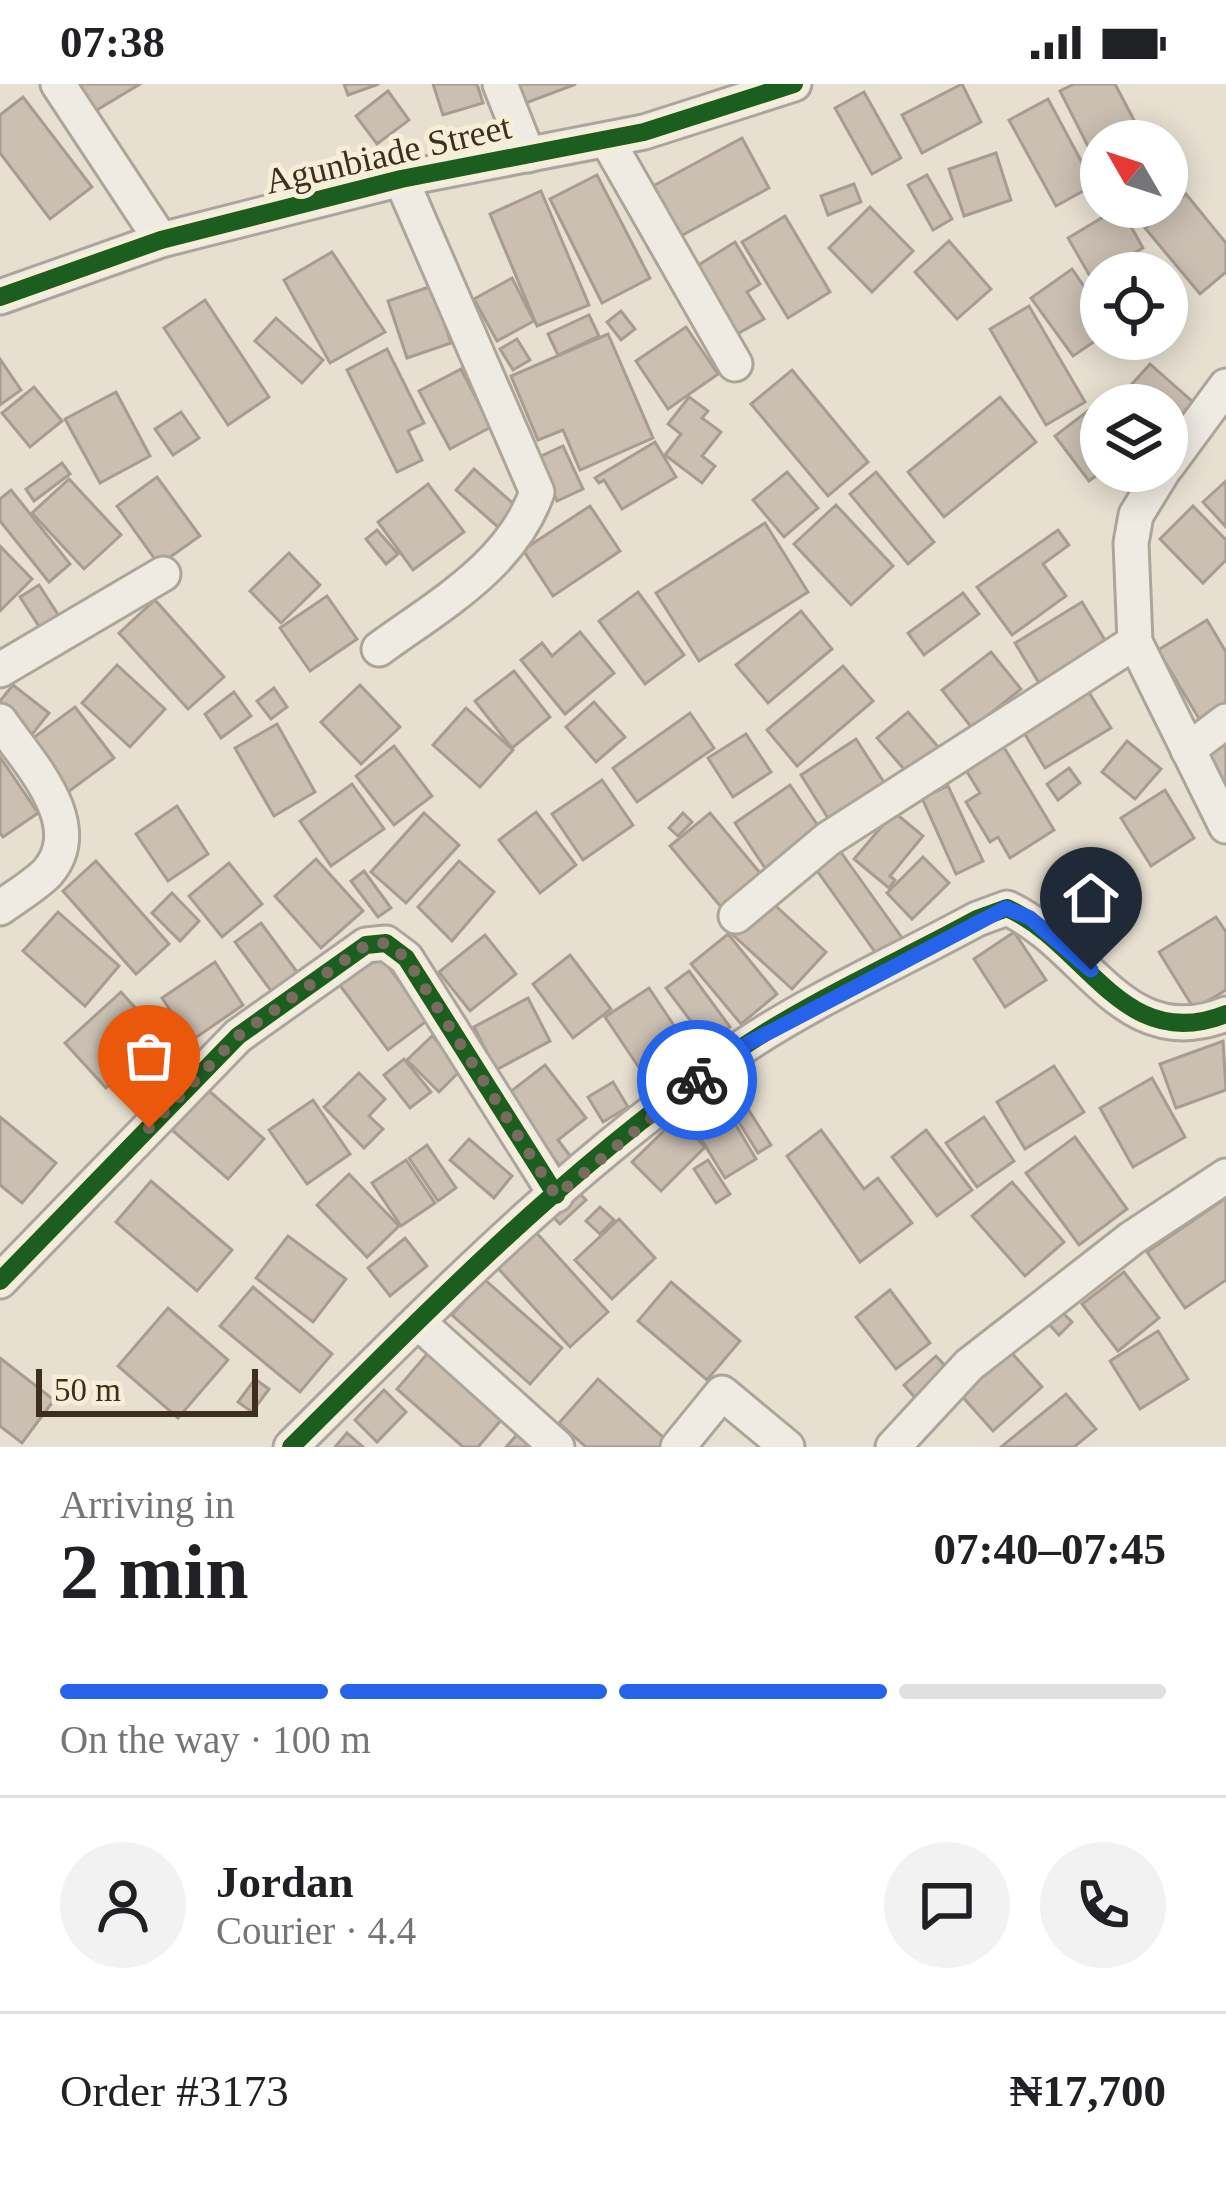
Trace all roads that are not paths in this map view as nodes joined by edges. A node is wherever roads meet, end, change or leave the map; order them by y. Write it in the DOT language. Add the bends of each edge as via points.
graph roads {
  1 [pos="58,84"];
  2 [pos="500,84"];
  3 [pos="794,84"];
  4 [pos="607,140"];
  5 [pos="528,155"];
  6 [pos="401,179"];
  7 [pos="161,240"];
  8 [pos="0,297"];
  9 [pos="735,364"];
  10 [pos="1226,386"];
  11 [pos="1188,438"];
  12 [pos="1150,492"];
  13 [pos="163,574"];
  14 [pos="1135,642"];
  15 [pos="379,650"];
  16 [pos="0,670"];
  17 [pos="0,721"];
  18 [pos="1226,722"];
  19 [pos="1188,750"];
  20 [pos="1226,826"];
  21 [pos="0,908"];
  22 [pos="736,916"];
  23 [pos="1226,1014"];
  24 [pos="1226,1176"];
  25 [pos="556,1196"];
  26 [pos="0,1281"];
  27 [pos="418,1322"];
  28 [pos="291,1447"];
  29 [pos="557,1447"];
  30 [pos="678,1447"];
  31 [pos="787,1447"];
  32 [pos="893,1447"];
  1 -- 7 [label="street"];
  2 -- 5 [label="street"];
  3 -- 4 [label="street, Agunbiade Street"];
  4 -- 5 [label="street, Agunbiade Street"];
  4 -- 9 [label="street"];
  5 -- 6 [label="street, Agunbiade Street"];
  6 -- 7 [label="street, Agunbiade Street"];
  6 -- 15 [label="street" via="537,492 518,536"];
  7 -- 8 [label="street, Agunbiade Street"];
  10 -- 11 [label="street"];
  12 -- 14 [label="street" via="1131,543"];
  13 -- 16 [label="street"];
  14 -- 19 [label="street"];
  14 -- 22 [label="street" via="827,839"];
  17 -- 21 [label="street" via="58,806 62,842 48,872"];
  18 -- 19 [label="street"];
  19 -- 20 [label="street"];
  23 -- 25 [label="street" via="1173,1024 1121,1006 1030,918 1006,908 747,1044"];
  24 -- 32 [label="street" via="969,1365"];
  25 -- 26 [label="street" via="406,958 386,943 366,945 238,1036"];
  25 -- 27 [label="street"];
  27 -- 28 [label="street"];
  27 -- 29 [label="street"];
  30 -- 31 [label="street" via="722,1393"];
}
